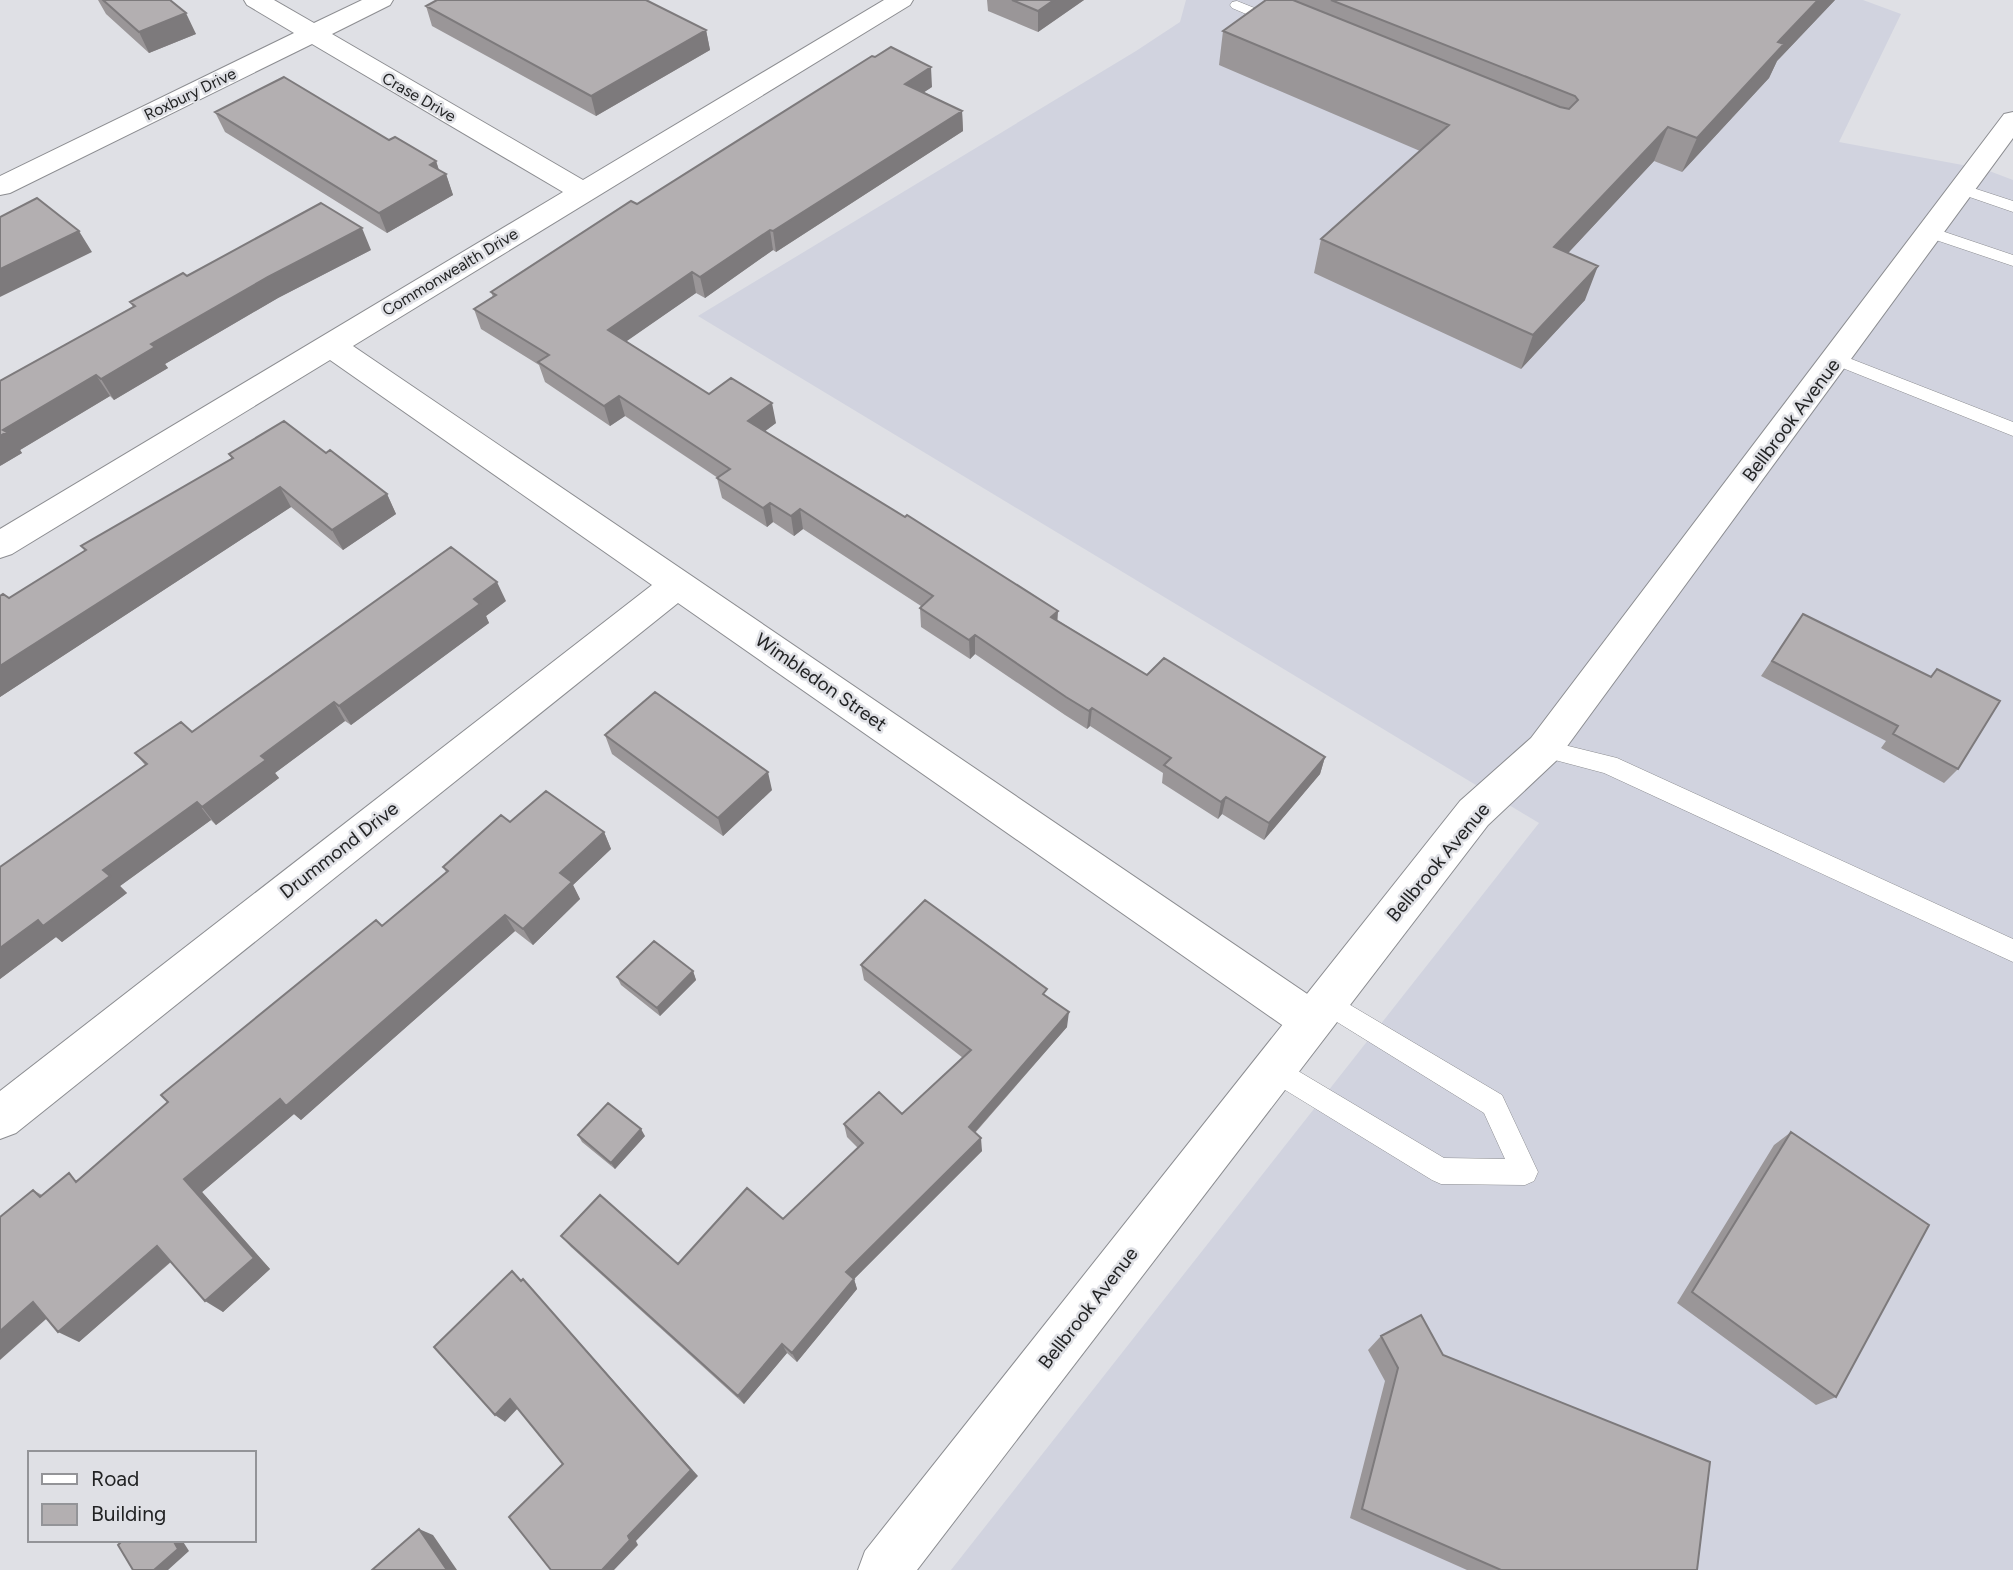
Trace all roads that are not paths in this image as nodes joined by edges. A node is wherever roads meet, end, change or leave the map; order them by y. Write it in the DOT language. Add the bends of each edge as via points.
graph roads {
  1 [pos="256,0"];
  2 [pos="381,0"];
  3 [pos="901,0"];
  4 [pos="1237,5"];
  5 [pos="1288,26"];
  6 [pos="312,34"];
  7 [pos="2013,120"];
  8 [pos="0,187"];
  9 [pos="1961,190"];
  10 [pos="583,192"];
  11 [pos="2013,207"];
  12 [pos="1930,232"];
  13 [pos="2013,261"];
  14 [pos="330,345"];
  15 [pos="1836,359"];
  16 [pos="2013,429"];
  17 [pos="0,545"];
  18 [pos="678,583"];
  19 [pos="1544,749"];
  20 [pos="2013,951"];
  21 [pos="1318,1011"];
  22 [pos="1273,1068"];
  23 [pos="0,1118"];
  24 [pos="884,1570"];
  1 -- 6 [label="street, Crase Drive"];
  2 -- 6 [label="street, Roxbury Drive"];
  3 -- 10 [label="street, Commonwealth Drive"];
  4 -- 5 [label="lane"];
  6 -- 8 [label="street, Roxbury Drive"];
  6 -- 10 [label="street, Crase Drive"];
  7 -- 9 [label="street, Bellbrook Avenue"];
  9 -- 11 [label="lane"];
  9 -- 12 [label="street, Bellbrook Avenue"];
  10 -- 14 [label="street, Commonwealth Drive"];
  12 -- 13 [label="lane"];
  12 -- 15 [label="street, Bellbrook Avenue"];
  14 -- 17 [label="street, Commonwealth Drive"];
  14 -- 18 [label="street, Wimbledon Street"];
  15 -- 16 [label="lane"];
  15 -- 19 [label="street, Bellbrook Avenue"];
  18 -- 21 [label="street, Wimbledon Street"];
  18 -- 23 [label="street, Drummond Drive"];
  19 -- 20 [label="lane" via="1609,765"];
  19 -- 21 [label="street, Bellbrook Avenue" via="1474,813"];
  21 -- 22 [label="street, Bellbrook Avenue"];
  21 -- 22 [label="lane" via="1493,1104 1525,1172 1441,1171"];
  22 -- 24 [label="street, Bellbrook Avenue"];
}
